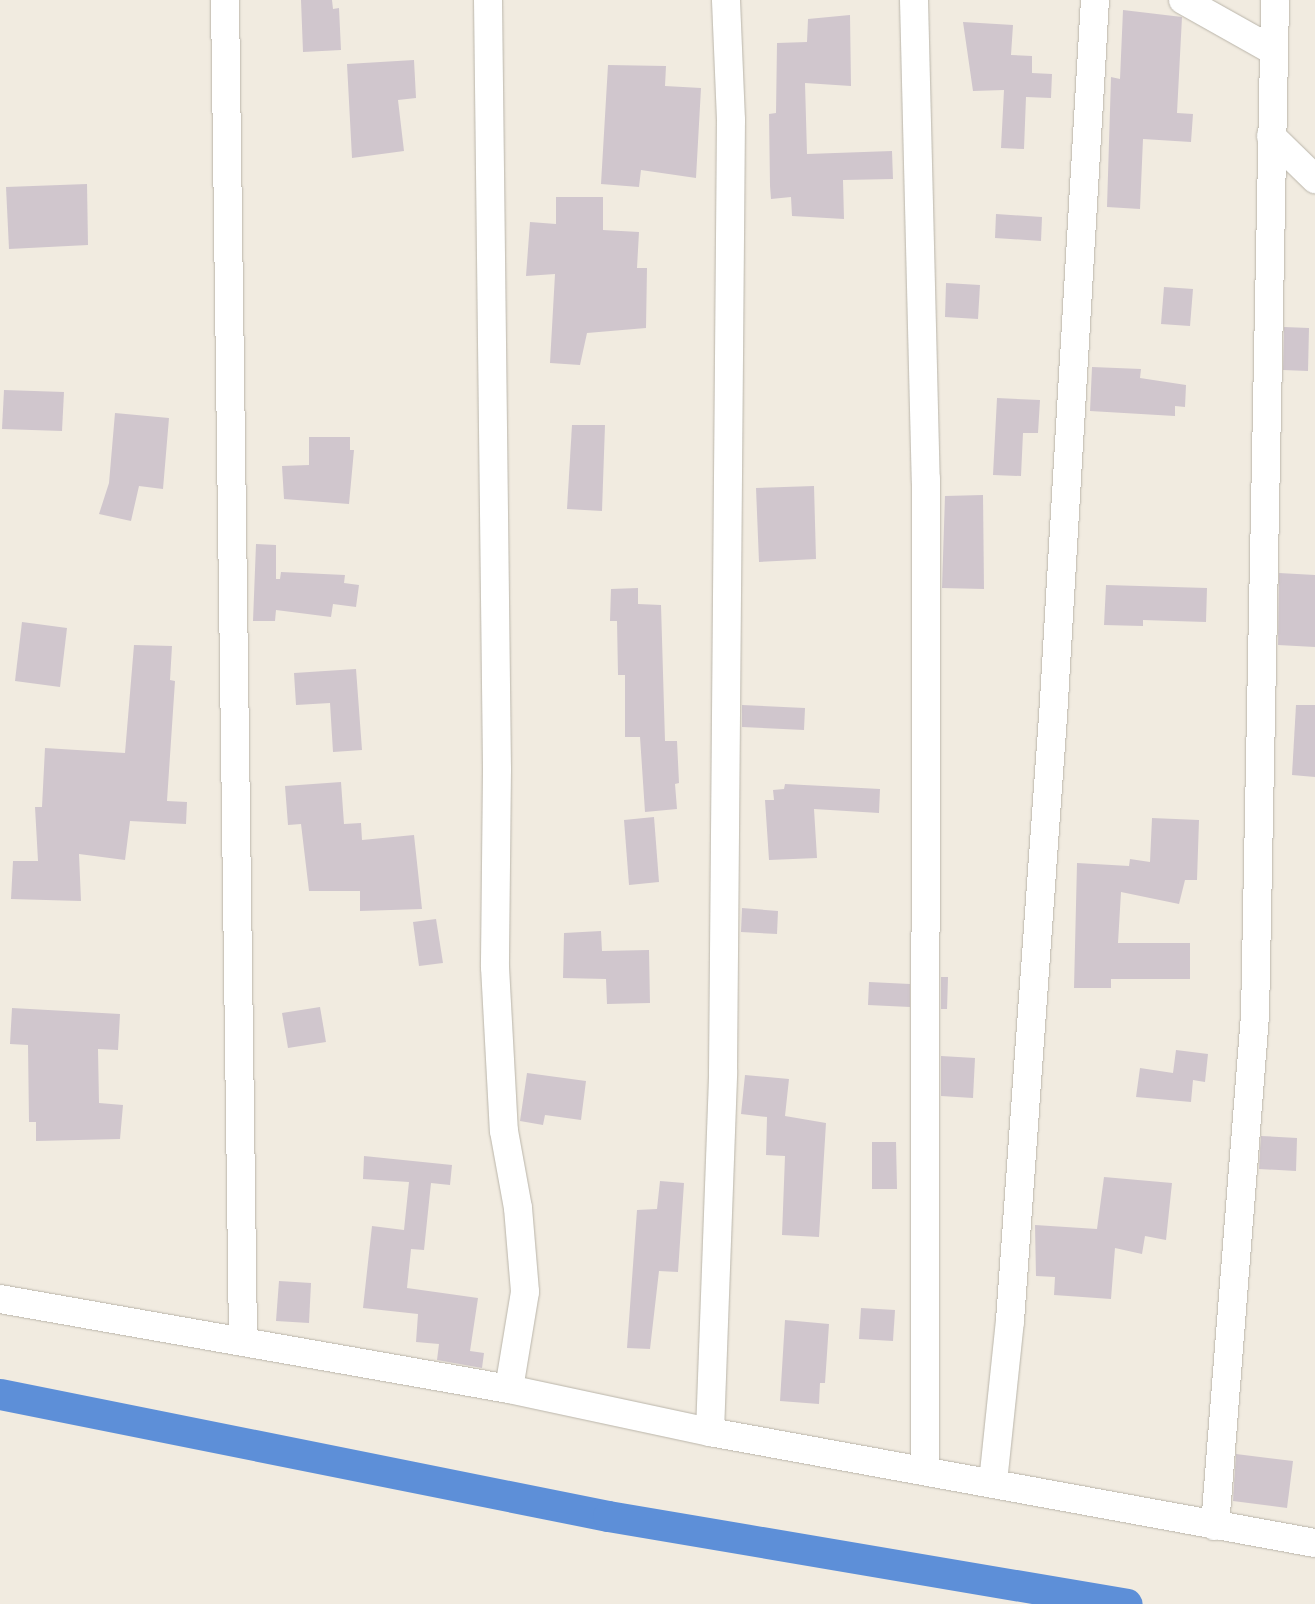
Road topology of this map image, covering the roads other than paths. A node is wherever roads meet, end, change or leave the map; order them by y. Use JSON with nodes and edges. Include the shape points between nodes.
{"nodes":[{"id":1,"x":225,"y":0,"type":"edge"},
{"id":2,"x":488,"y":0,"type":"edge"},
{"id":3,"x":726,"y":0,"type":"edge"},
{"id":4,"x":914,"y":0,"type":"edge"},
{"id":5,"x":1095,"y":0,"type":"edge"},
{"id":6,"x":1183,"y":0,"type":"edge"},
{"id":7,"x":1275,"y":0,"type":"edge"},
{"id":8,"x":1272,"y":50,"type":"junction"},
{"id":9,"x":1271,"y":136,"type":"junction"},
{"id":10,"x":1315,"y":179,"type":"edge"},
{"id":11,"x":0,"y":1299,"type":"edge"},
{"id":12,"x":243,"y":1341,"type":"junction"},
{"id":13,"x":509,"y":1389,"type":"junction"},
{"id":14,"x":710,"y":1432,"type":"junction"},
{"id":15,"x":926,"y":1469,"type":"junction"},
{"id":16,"x":993,"y":1482,"type":"junction"},
{"id":17,"x":1215,"y":1526,"type":"junction"},
{"id":18,"x":1315,"y":1543,"type":"edge"}],
"edges":[{"from":1,"to":12,"type":"street"},
{"from":2,"to":13,"type":"street","via":[[497,750],[495,967],[504,1131],[518,1208],[525,1292]]},
{"from":3,"to":14,"type":"street","via":[[731,120],[723,1073]]},
{"from":4,"to":15,"type":"street","via":[[928,651]]},
{"from":5,"to":16,"type":"street","via":[[1054,717],[1010,1321]]},
{"from":6,"to":8,"type":"street"},
{"from":7,"to":8,"type":"street"},
{"from":8,"to":9,"type":"street"},
{"from":9,"to":10,"type":"street"},
{"from":9,"to":17,"type":"street","via":[[1266,642],[1255,1016]]},
{"from":11,"to":12,"type":"street"},
{"from":12,"to":13,"type":"street"},
{"from":13,"to":14,"type":"street"},
{"from":14,"to":15,"type":"street"},
{"from":15,"to":16,"type":"street"},
{"from":16,"to":17,"type":"street"},
{"from":17,"to":18,"type":"street"}]}
